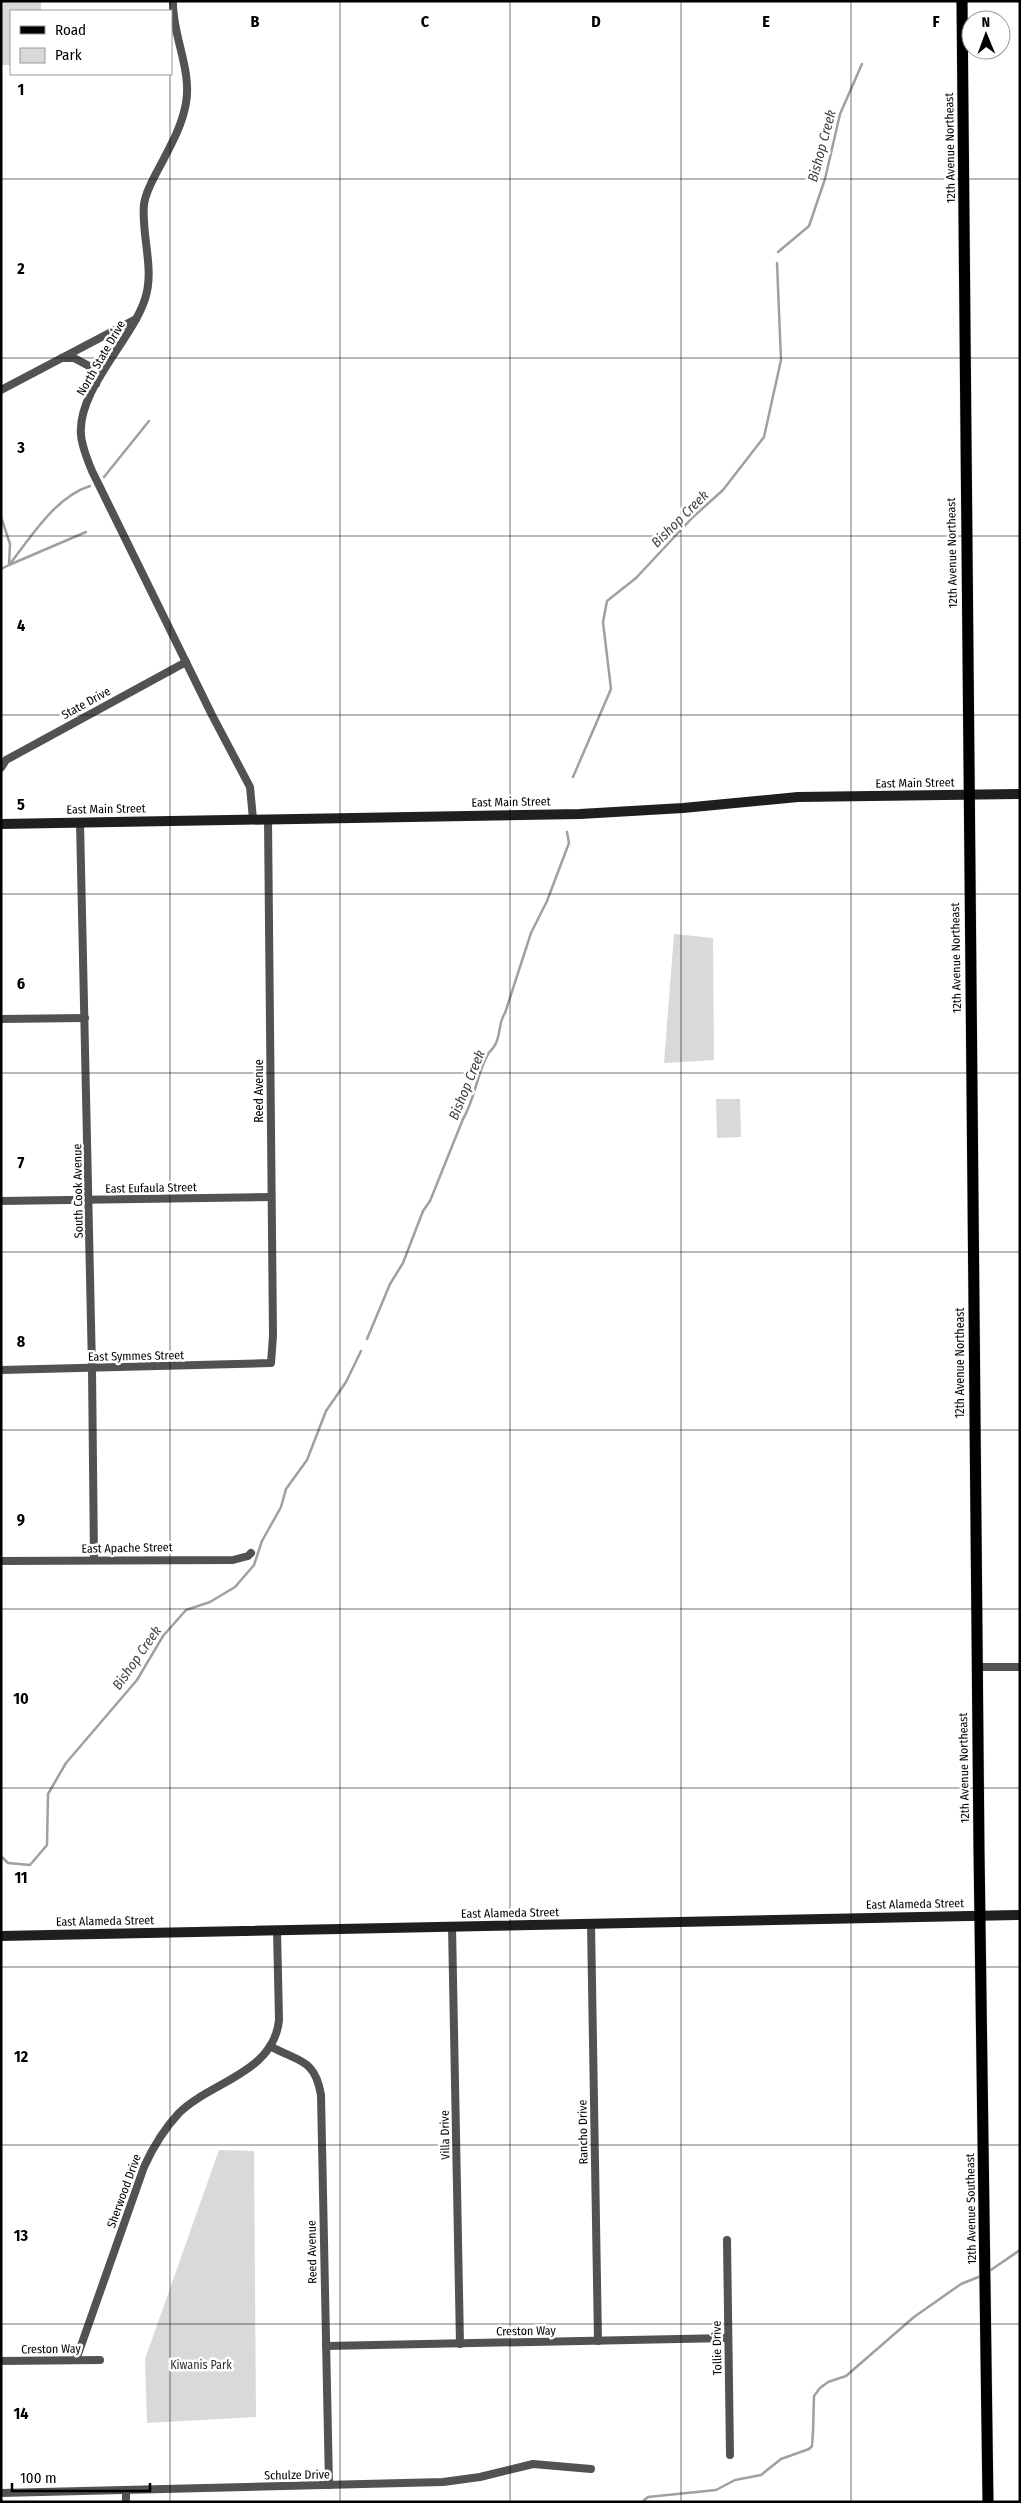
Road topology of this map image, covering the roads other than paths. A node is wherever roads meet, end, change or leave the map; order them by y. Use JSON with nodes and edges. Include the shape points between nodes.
{"nodes":[{"id":1,"x":174,"y":1,"type":"edge"},
{"id":2,"x":962,"y":1,"type":"edge"},
{"id":3,"x":136,"y":319,"type":"junction"},
{"id":4,"x":58,"y":358,"type":"junction"},
{"id":5,"x":96,"y":384,"type":"junction"},
{"id":6,"x":1,"y":390,"type":"edge"},
{"id":7,"x":186,"y":662,"type":"junction"},
{"id":8,"x":1,"y":768,"type":"edge"},
{"id":9,"x":968,"y":794,"type":"junction"},
{"id":10,"x":1020,"y":794,"type":"edge"},
{"id":11,"x":252,"y":819,"type":"junction"},
{"id":12,"x":268,"y":819,"type":"junction"},
{"id":13,"x":1,"y":820,"type":"edge"},
{"id":14,"x":80,"y":822,"type":"junction"},
{"id":15,"x":34,"y":823,"type":"junction"},
{"id":16,"x":1,"y":824,"type":"edge"},
{"id":17,"x":85,"y":1018,"type":"junction"},
{"id":18,"x":1,"y":1019,"type":"edge"},
{"id":19,"x":271,"y":1197,"type":"junction"},
{"id":20,"x":89,"y":1200,"type":"junction"},
{"id":21,"x":1,"y":1201,"type":"edge"},
{"id":22,"x":271,"y":1363,"type":"joint"},
{"id":23,"x":92,"y":1368,"type":"junction"},
{"id":24,"x":1,"y":1370,"type":"edge"},
{"id":25,"x":251,"y":1553,"type":"dead end"},
{"id":26,"x":94,"y":1560,"type":"junction"},
{"id":27,"x":1,"y":1561,"type":"edge"},
{"id":28,"x":977,"y":1667,"type":"junction"},
{"id":29,"x":1020,"y":1667,"type":"edge"},
{"id":30,"x":980,"y":1915,"type":"junction"},
{"id":31,"x":1020,"y":1915,"type":"edge"},
{"id":32,"x":591,"y":1923,"type":"junction"},
{"id":33,"x":452,"y":1926,"type":"junction"},
{"id":34,"x":277,"y":1930,"type":"junction"},
{"id":35,"x":1,"y":1936,"type":"edge"},
{"id":36,"x":270,"y":2046,"type":"junction"},
{"id":37,"x":727,"y":2240,"type":"dead end"},
{"id":38,"x":728,"y":2338,"type":"junction"},
{"id":39,"x":598,"y":2341,"type":"junction"},
{"id":40,"x":460,"y":2344,"type":"junction"},
{"id":41,"x":326,"y":2346,"type":"junction"},
{"id":42,"x":76,"y":2360,"type":"junction"},
{"id":43,"x":100,"y":2360,"type":"dead end"},
{"id":44,"x":1,"y":2361,"type":"edge"},
{"id":45,"x":730,"y":2455,"type":"dead end"},
{"id":46,"x":591,"y":2469,"type":"dead end"},
{"id":47,"x":329,"y":2485,"type":"junction"},
{"id":48,"x":126,"y":2490,"type":"junction"},
{"id":49,"x":1,"y":2493,"type":"edge"},
{"id":50,"x":126,"y":2502,"type":"edge"},
{"id":51,"x":988,"y":2502,"type":"edge"}],
"edges":[{"from":1,"to":3,"type":"street","name":"North State Drive","via":[[186,79],[186,101],[180,127],[144,202],[149,278],[146,297]]},
{"from":2,"to":9,"type":"main road","name":"12th Avenue Northeast"},
{"from":3,"to":4,"type":"street"},
{"from":3,"to":5,"type":"street","name":"North State Drive"},
{"from":4,"to":5,"type":"street","via":[[74,358],[89,366]]},
{"from":4,"to":6,"type":"street"},
{"from":5,"to":7,"type":"street","name":"North State Drive","via":[[80,427],[83,449]]},
{"from":7,"to":8,"type":"street","name":"State Drive","via":[[6,760]]},
{"from":7,"to":11,"type":"street","name":"North State Drive","via":[[250,788]]},
{"from":9,"to":10,"type":"street","name":"East Main Street"},
{"from":9,"to":12,"type":"street","name":"East Main Street","via":[[798,797],[580,814]]},
{"from":9,"to":28,"type":"main road","name":"12th Avenue Northeast"},
{"from":11,"to":12,"type":"street","name":"East Main Street"},
{"from":11,"to":14,"type":"street","name":"East Main Street"},
{"from":12,"to":19,"type":"street","name":"Reed Avenue"},
{"from":13,"to":15,"type":"street"},
{"from":14,"to":15,"type":"street","name":"East Main Street"},
{"from":14,"to":17,"type":"street","name":"South Cook Avenue"},
{"from":15,"to":16,"type":"street","name":"East Main Street"},
{"from":17,"to":18,"type":"street"},
{"from":17,"to":20,"type":"street","name":"South Cook Avenue"},
{"from":19,"to":20,"type":"street","name":"East Eufaula Street"},
{"from":19,"to":22,"type":"street","name":"Reed Avenue"},
{"from":20,"to":21,"type":"street","name":"East Eufaula Street"},
{"from":20,"to":23,"type":"street","name":"South Cook Avenue"},
{"from":22,"to":23,"type":"street","name":"East Symmes Street"},
{"from":23,"to":24,"type":"street","name":"East Symmes Street"},
{"from":23,"to":26,"type":"street","name":"South Cook Avenue"},
{"from":25,"to":26,"type":"street","name":"East Apache Street","via":[[233,1560]]},
{"from":26,"to":27,"type":"street","name":"East Apache Street"},
{"from":28,"to":29,"type":"street"},
{"from":28,"to":30,"type":"main road","name":"12th Avenue Northeast"},
{"from":30,"to":31,"type":"street","name":"East Alameda Street"},
{"from":30,"to":32,"type":"street","name":"East Alameda Street"},
{"from":30,"to":51,"type":"main road","name":"12th Avenue Southeast"},
{"from":32,"to":33,"type":"street","name":"East Alameda Street"},
{"from":32,"to":39,"type":"street","name":"Rancho Drive"},
{"from":33,"to":34,"type":"street","name":"East Alameda Street"},
{"from":33,"to":40,"type":"street","name":"Villa Drive"},
{"from":34,"to":35,"type":"street","name":"East Alameda Street"},
{"from":34,"to":36,"type":"street","name":"Sherwood Drive","via":[[279,2020]]},
{"from":36,"to":41,"type":"street","name":"Reed Avenue","via":[[312,2069],[321,2094]]},
{"from":36,"to":42,"type":"street","name":"Sherwood Drive","via":[[248,2070],[196,2099],[179,2113],[156,2143],[144,2167]]},
{"from":37,"to":38,"type":"street","name":"Tollie Drive"},
{"from":38,"to":39,"type":"street","name":"Creston Way"},
{"from":38,"to":45,"type":"street","name":"Tollie Drive"},
{"from":39,"to":40,"type":"street","name":"Creston Way"},
{"from":40,"to":41,"type":"street","name":"Creston Way"},
{"from":41,"to":47,"type":"street","name":"Reed Avenue"},
{"from":42,"to":43,"type":"street","name":"Creston Way"},
{"from":42,"to":44,"type":"street","name":"Creston Way"},
{"from":46,"to":47,"type":"street","name":"Schulze Drive","via":[[533,2464],[456,2482]]},
{"from":47,"to":48,"type":"street","name":"Schulze Drive"},
{"from":48,"to":49,"type":"street","name":"Schulze Drive"},
{"from":48,"to":50,"type":"street"}]}
